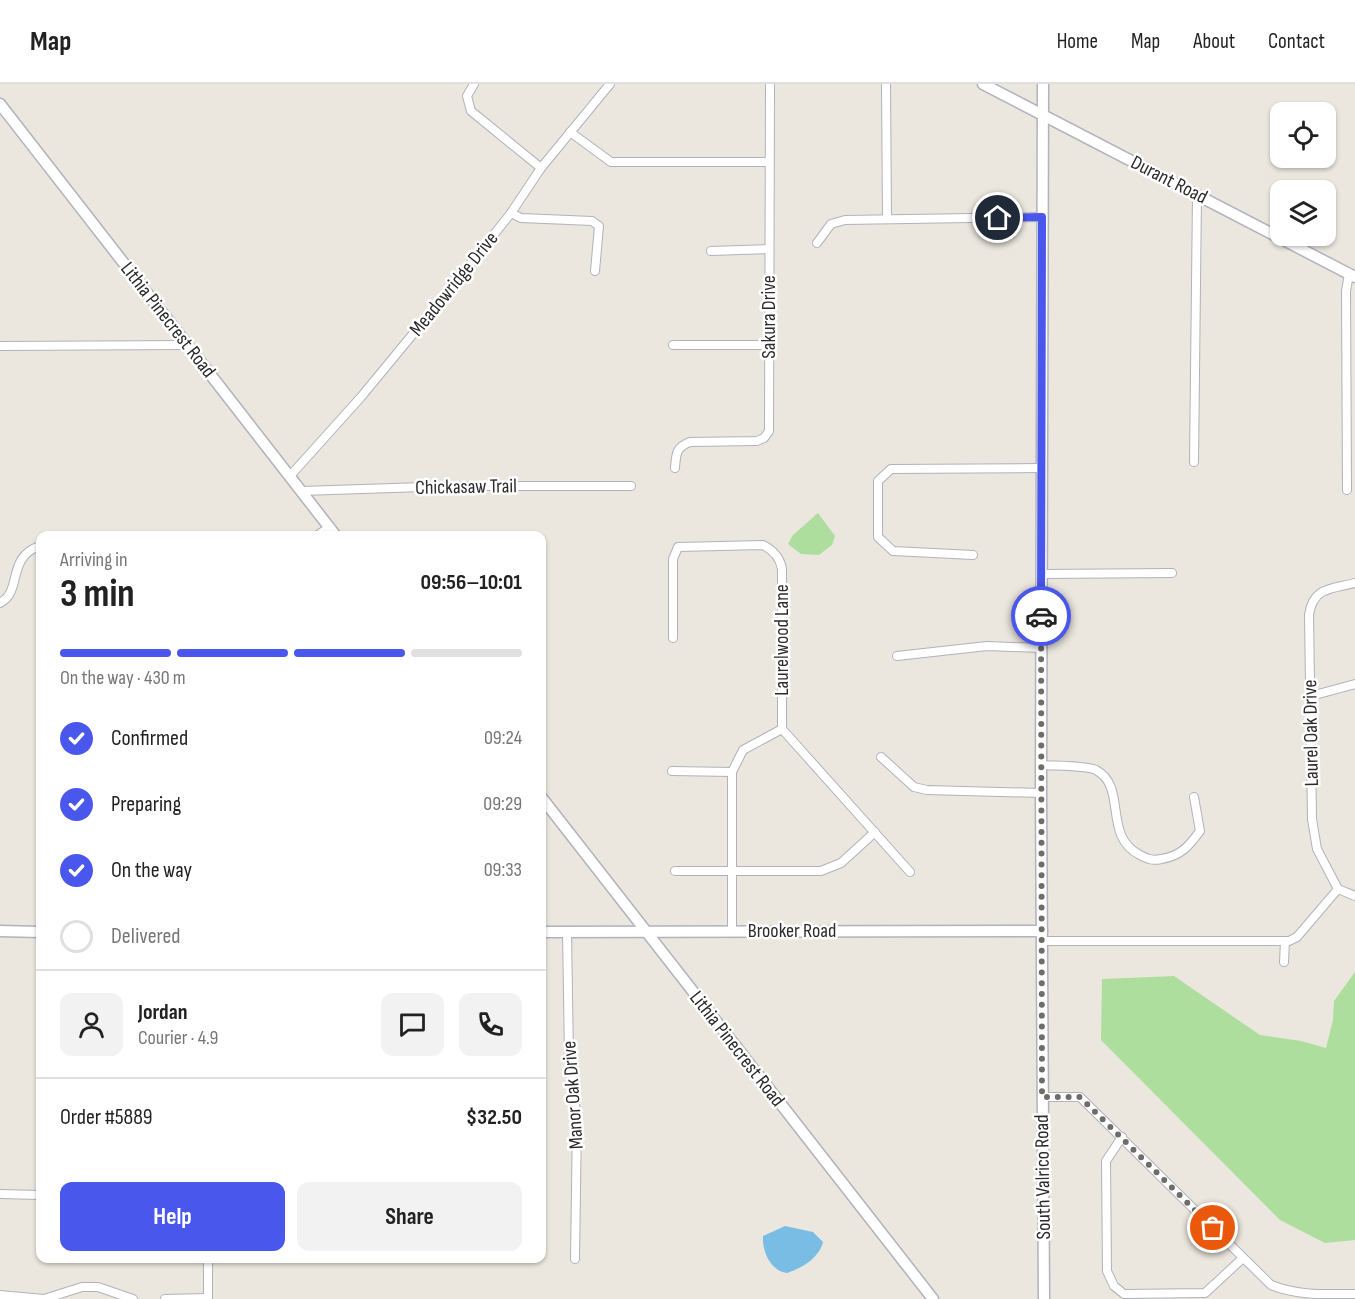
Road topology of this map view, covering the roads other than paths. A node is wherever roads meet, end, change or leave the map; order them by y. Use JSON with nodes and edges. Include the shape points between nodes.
{"nodes":[{"id":1,"x":474,"y":84,"type":"edge"},
{"id":2,"x":610,"y":84,"type":"edge"},
{"id":3,"x":886,"y":84,"type":"edge"},
{"id":4,"x":983,"y":84,"type":"edge"},
{"id":5,"x":1043,"y":84,"type":"edge"},
{"id":6,"x":770,"y":85,"type":"edge"},
{"id":7,"x":0,"y":104,"type":"edge"},
{"id":8,"x":1043,"y":115,"type":"junction"},
{"id":9,"x":570,"y":132,"type":"junction"},
{"id":10,"x":768,"y":162,"type":"junction"},
{"id":11,"x":541,"y":168,"type":"junction"},
{"id":12,"x":1197,"y":195,"type":"junction"},
{"id":13,"x":511,"y":213,"type":"junction"},
{"id":14,"x":1042,"y":217,"type":"junction"},
{"id":15,"x":887,"y":218,"type":"junction"},
{"id":16,"x":817,"y":243,"type":"dead end"},
{"id":17,"x":769,"y":249,"type":"junction"},
{"id":18,"x":711,"y":251,"type":"dead end"},
{"id":19,"x":595,"y":271,"type":"dead end"},
{"id":20,"x":1352,"y":275,"type":"edge"},
{"id":21,"x":187,"y":345,"type":"junction"},
{"id":22,"x":673,"y":345,"type":"dead end"},
{"id":23,"x":769,"y":345,"type":"junction"},
{"id":24,"x":0,"y":346,"type":"edge"},
{"id":25,"x":1194,"y":462,"type":"dead end"},
{"id":26,"x":675,"y":468,"type":"dead end"},
{"id":27,"x":1041,"y":468,"type":"junction"},
{"id":28,"x":290,"y":476,"type":"junction"},
{"id":29,"x":631,"y":486,"type":"dead end"},
{"id":30,"x":1347,"y":490,"type":"dead end"},
{"id":31,"x":302,"y":491,"type":"junction"},
{"id":32,"x":333,"y":531,"type":"edge"},
{"id":33,"x":36,"y":548,"type":"edge"},
{"id":34,"x":973,"y":555,"type":"dead end"},
{"id":35,"x":1172,"y":573,"type":"dead end"},
{"id":36,"x":1042,"y":574,"type":"junction"},
{"id":37,"x":1355,"y":583,"type":"edge"},
{"id":38,"x":0,"y":603,"type":"edge"},
{"id":39,"x":673,"y":638,"type":"dead end"},
{"id":40,"x":1041,"y":648,"type":"junction"},
{"id":41,"x":897,"y":656,"type":"dead end"},
{"id":42,"x":1355,"y":684,"type":"edge"},
{"id":43,"x":1311,"y":696,"type":"junction"},
{"id":44,"x":782,"y":729,"type":"junction"},
{"id":45,"x":881,"y":757,"type":"dead end"},
{"id":46,"x":1041,"y":765,"type":"junction"},
{"id":47,"x":672,"y":771,"type":"dead end"},
{"id":48,"x":732,"y":771,"type":"junction"},
{"id":49,"x":1041,"y":793,"type":"junction"},
{"id":50,"x":1194,"y":797,"type":"dead end"},
{"id":51,"x":546,"y":803,"type":"edge"},
{"id":52,"x":875,"y":832,"type":"junction"},
{"id":53,"x":675,"y":871,"type":"dead end"},
{"id":54,"x":732,"y":872,"type":"junction"},
{"id":55,"x":910,"y":872,"type":"dead end"},
{"id":56,"x":1338,"y":889,"type":"junction"},
{"id":57,"x":1355,"y":896,"type":"edge"},
{"id":58,"x":567,"y":931,"type":"junction"},
{"id":59,"x":0,"y":932,"type":"edge"},
{"id":60,"x":36,"y":932,"type":"edge"},
{"id":61,"x":546,"y":932,"type":"edge"},
{"id":62,"x":645,"y":932,"type":"junction"},
{"id":63,"x":732,"y":932,"type":"junction"},
{"id":64,"x":1042,"y":936,"type":"junction"},
{"id":65,"x":1284,"y":941,"type":"junction"},
{"id":66,"x":1284,"y":962,"type":"dead end"},
{"id":67,"x":1042,"y":1097,"type":"junction"},
{"id":68,"x":1122,"y":1137,"type":"junction"},
{"id":69,"x":0,"y":1194,"type":"edge"},
{"id":70,"x":36,"y":1195,"type":"edge"},
{"id":71,"x":1243,"y":1258,"type":"junction"},
{"id":72,"x":575,"y":1259,"type":"dead end"},
{"id":73,"x":208,"y":1263,"type":"edge"},
{"id":74,"x":1355,"y":1294,"type":"edge"},
{"id":75,"x":0,"y":1296,"type":"edge"},
{"id":76,"x":133,"y":1299,"type":"edge"},
{"id":77,"x":165,"y":1299,"type":"edge"},
{"id":78,"x":208,"y":1299,"type":"edge"},
{"id":79,"x":933,"y":1299,"type":"edge"},
{"id":80,"x":1044,"y":1299,"type":"edge"}],
"edges":[{"from":1,"to":11,"type":"street","via":[[467,96],[471,111]]},
{"from":2,"to":9,"type":"street","name":"Meadowridge Drive"},
{"from":3,"to":15,"type":"street"},
{"from":4,"to":8,"type":"street","name":"Durant Road"},
{"from":5,"to":8,"type":"street","name":"South Valrico Road"},
{"from":6,"to":10,"type":"street","name":"Sakura Drive"},
{"from":7,"to":21,"type":"street","name":"Lithia Pinecrest Road"},
{"from":8,"to":12,"type":"street","name":"Durant Road"},
{"from":8,"to":14,"type":"street","name":"South Valrico Road"},
{"from":9,"to":10,"type":"street","via":[[611,162]]},
{"from":9,"to":11,"type":"street","name":"Meadowridge Drive"},
{"from":10,"to":17,"type":"street","name":"Sakura Drive"},
{"from":11,"to":13,"type":"street","name":"Meadowridge Drive"},
{"from":12,"to":20,"type":"street","name":"Durant Road"},
{"from":12,"to":25,"type":"street"},
{"from":13,"to":19,"type":"street","via":[[521,218],[592,221],[599,226],[600,234]]},
{"from":13,"to":28,"type":"street","name":"Meadowridge Drive","via":[[361,397]]},
{"from":14,"to":15,"type":"street"},
{"from":14,"to":27,"type":"street","name":"South Valrico Road"},
{"from":15,"to":16,"type":"street","via":[[845,220],[831,225]]},
{"from":17,"to":18,"type":"street"},
{"from":17,"to":23,"type":"street","name":"Sakura Drive"},
{"from":20,"to":30,"type":"street","via":[[1346,291]]},
{"from":21,"to":24,"type":"street"},
{"from":21,"to":28,"type":"street","name":"Lithia Pinecrest Road"},
{"from":22,"to":23,"type":"street"},
{"from":23,"to":26,"type":"street","name":"Sakura Drive","via":[[769,430],[764,438],[681,445]]},
{"from":27,"to":34,"type":"street","via":[[891,469],[878,481],[879,537],[893,551]]},
{"from":27,"to":36,"type":"street","name":"South Valrico Road"},
{"from":28,"to":31,"type":"street","name":"Lithia Pinecrest Road"},
{"from":29,"to":31,"type":"street","name":"Chickasaw Trail"},
{"from":31,"to":32,"type":"street","name":"Lithia Pinecrest Road"},
{"from":33,"to":38,"type":"street","via":[[23,557],[8,598]]},
{"from":35,"to":36,"type":"street"},
{"from":36,"to":40,"type":"street","name":"South Valrico Road"},
{"from":37,"to":43,"type":"street","name":"Laurel Oak Drive","via":[[1318,594],[1312,600]]},
{"from":39,"to":44,"type":"street","name":"Laurelwood Lane","via":[[673,559],[678,547],[763,545],[771,549],[780,559],[782,569]]},
{"from":40,"to":41,"type":"street","via":[[987,646]]},
{"from":40,"to":46,"type":"street","name":"South Valrico Road"},
{"from":42,"to":43,"type":"street"},
{"from":43,"to":56,"type":"street","name":"Laurel Oak Drive","via":[[1312,819],[1317,849]]},
{"from":44,"to":48,"type":"street","via":[[743,750]]},
{"from":44,"to":52,"type":"street"},
{"from":45,"to":49,"type":"street","via":[[914,787],[927,790]]},
{"from":46,"to":49,"type":"street","name":"South Valrico Road"},
{"from":46,"to":50,"type":"street","via":[[1095,770],[1106,780],[1114,797],[1117,831],[1130,850],[1152,861],[1173,857],[1189,847],[1200,831]]},
{"from":47,"to":48,"type":"street"},
{"from":48,"to":54,"type":"street"},
{"from":49,"to":64,"type":"street","name":"South Valrico Road"},
{"from":51,"to":62,"type":"street","name":"Lithia Pinecrest Road"},
{"from":52,"to":54,"type":"street","via":[[841,863],[821,872]]},
{"from":52,"to":55,"type":"street"},
{"from":53,"to":54,"type":"street"},
{"from":54,"to":63,"type":"street"},
{"from":56,"to":57,"type":"street"},
{"from":56,"to":65,"type":"street","via":[[1297,937]]},
{"from":58,"to":61,"type":"street","name":"Brooker Road"},
{"from":58,"to":62,"type":"street","name":"Brooker Road"},
{"from":58,"to":72,"type":"street","name":"Manor Oak Drive","via":[[569,1058],[577,1119]]},
{"from":59,"to":60,"type":"street"},
{"from":62,"to":63,"type":"street","name":"Brooker Road"},
{"from":62,"to":79,"type":"street","name":"Lithia Pinecrest Road"},
{"from":63,"to":64,"type":"street","name":"Brooker Road"},
{"from":64,"to":65,"type":"street"},
{"from":64,"to":67,"type":"street","name":"South Valrico Road"},
{"from":65,"to":66,"type":"street"},
{"from":67,"to":68,"type":"street","via":[[1080,1097]]},
{"from":67,"to":80,"type":"street","name":"South Valrico Road"},
{"from":68,"to":71,"type":"street"},
{"from":68,"to":71,"type":"street","via":[[1106,1161],[1107,1271],[1114,1286],[1124,1294],[1205,1293]]},
{"from":69,"to":70,"type":"street"},
{"from":71,"to":74,"type":"street","via":[[1271,1285],[1286,1292]]},
{"from":73,"to":78,"type":"street"},
{"from":75,"to":76,"type":"street","via":[[44,1299],[82,1287],[99,1287]]},
{"from":77,"to":78,"type":"street"}]}
